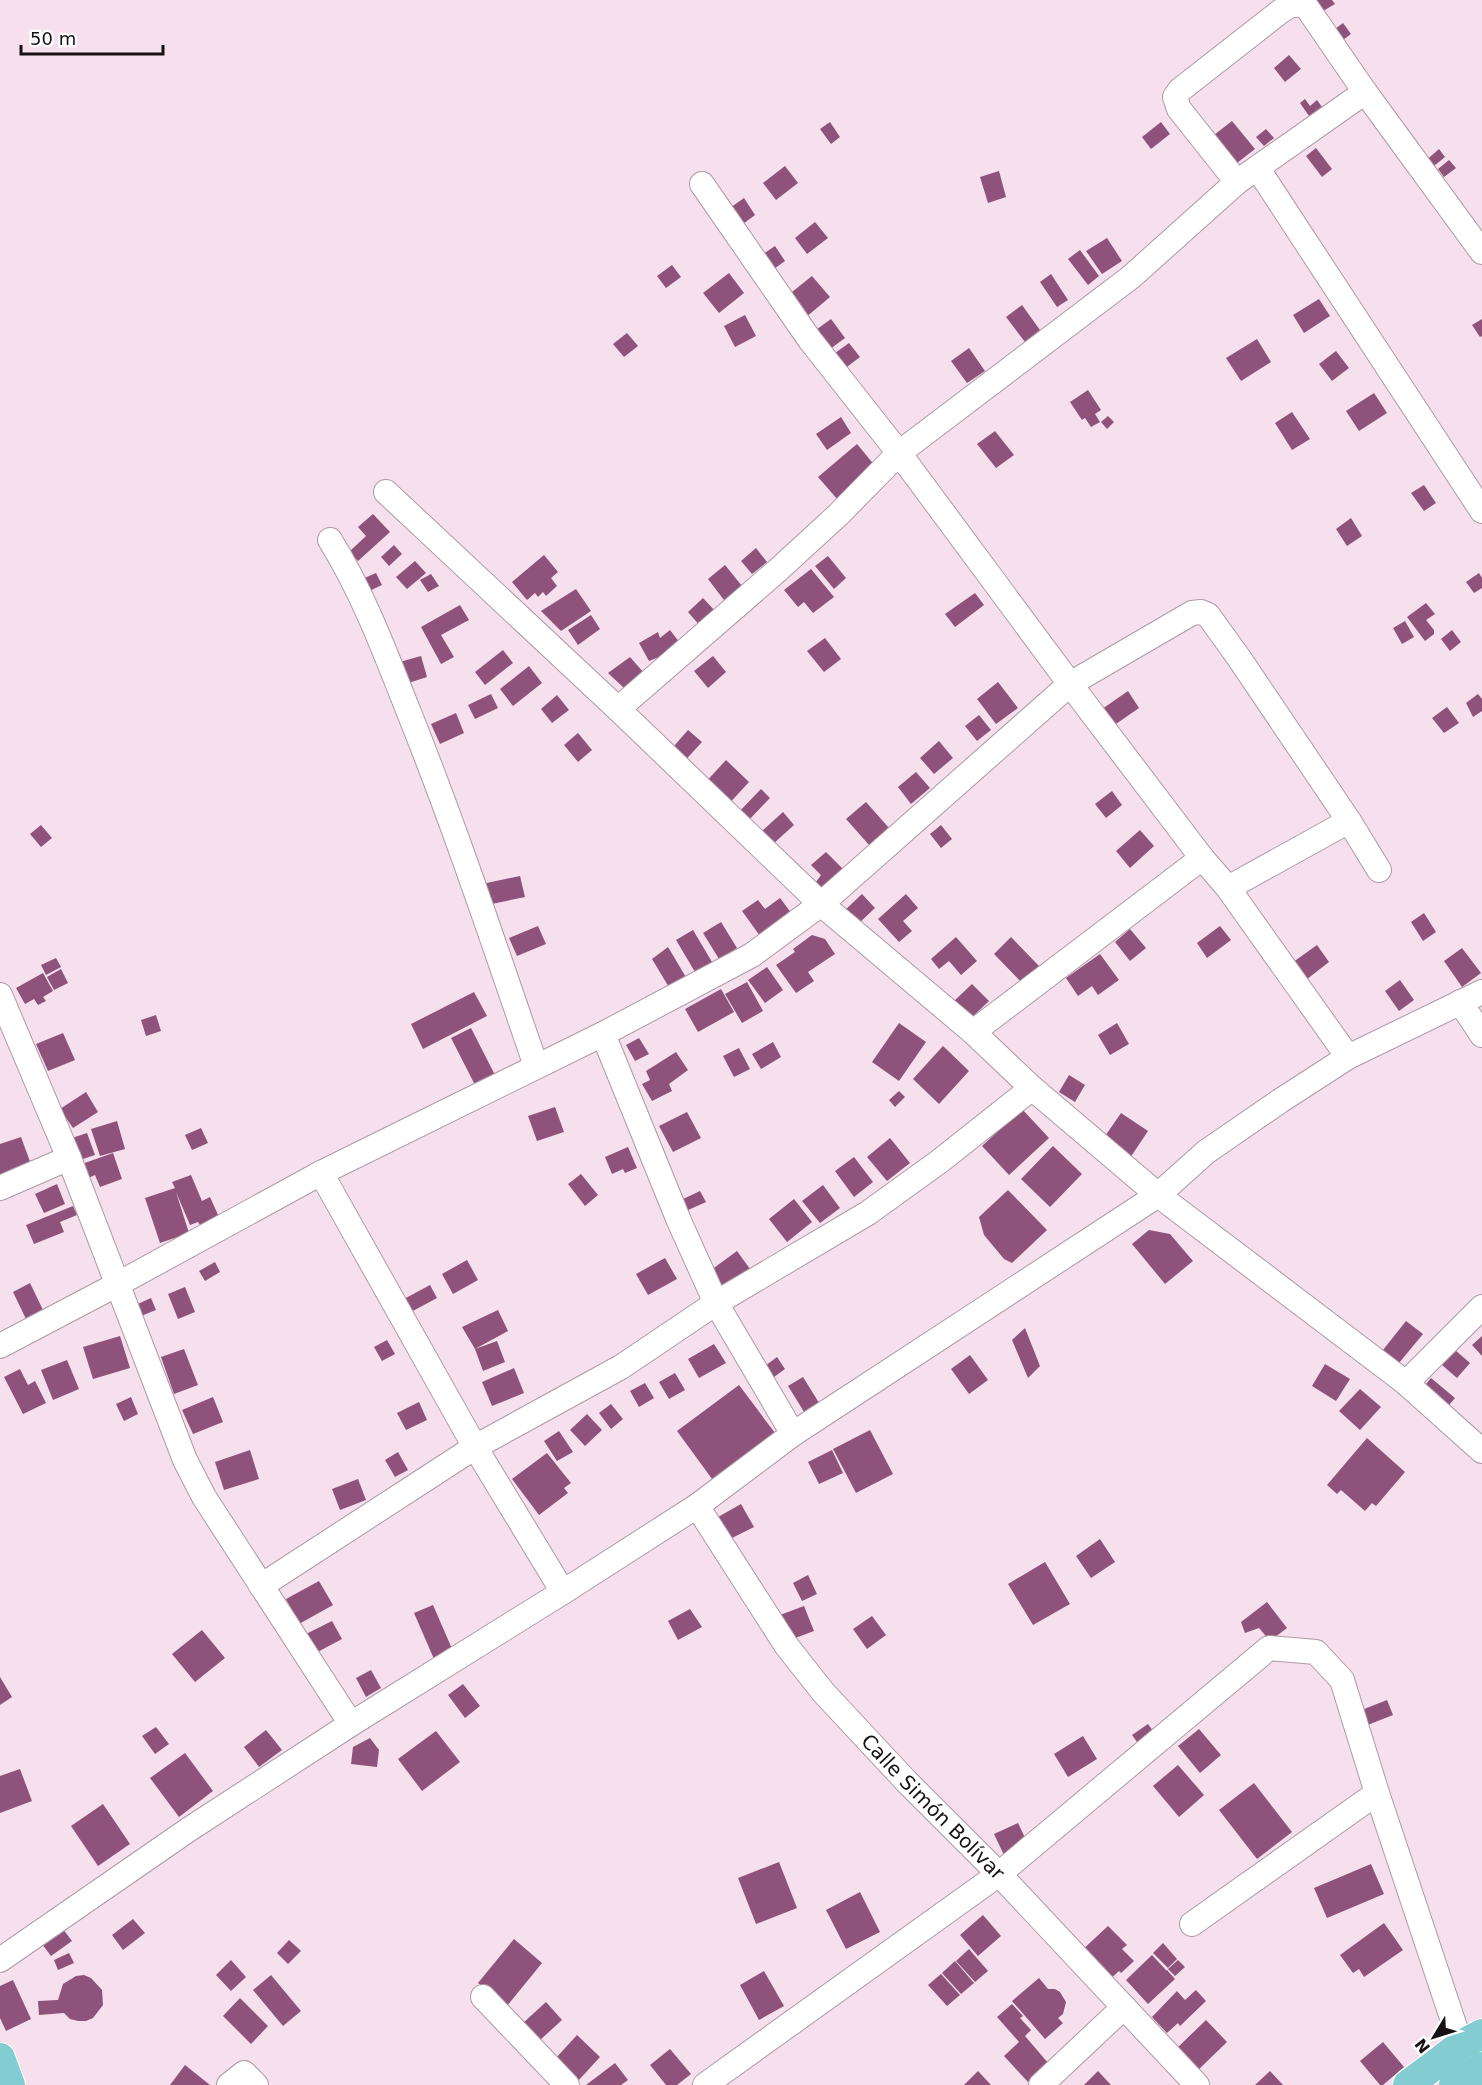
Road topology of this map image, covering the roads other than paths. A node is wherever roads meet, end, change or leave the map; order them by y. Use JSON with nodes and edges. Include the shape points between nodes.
{"nodes":[{"id":1,"x":1365,"y":92,"type":"junction"},
{"id":2,"x":1258,"y":169,"type":"junction"},
{"id":3,"x":1237,"y":182,"type":"junction"},
{"id":4,"x":702,"y":184,"type":"dead end"},
{"id":5,"x":1482,"y":252,"type":"edge"},
{"id":6,"x":899,"y":453,"type":"junction"},
{"id":7,"x":386,"y":492,"type":"dead end"},
{"id":8,"x":1482,"y":511,"type":"edge"},
{"id":9,"x":330,"y":540,"type":"dead end"},
{"id":10,"x":1070,"y":684,"type":"junction"},
{"id":11,"x":618,"y":709,"type":"junction"},
{"id":12,"x":1349,"y":822,"type":"junction"},
{"id":13,"x":1202,"y":858,"type":"junction"},
{"id":14,"x":1379,"y":870,"type":"dead end"},
{"id":15,"x":1228,"y":888,"type":"junction"},
{"id":16,"x":821,"y":904,"type":"junction"},
{"id":17,"x":1482,"y":992,"type":"edge"},
{"id":18,"x":0,"y":995,"type":"edge"},
{"id":19,"x":1460,"y":1002,"type":"junction"},
{"id":20,"x":973,"y":1032,"type":"junction"},
{"id":21,"x":603,"y":1034,"type":"junction"},
{"id":22,"x":1482,"y":1035,"type":"edge"},
{"id":23,"x":1348,"y":1057,"type":"junction"},
{"id":24,"x":536,"y":1066,"type":"junction"},
{"id":25,"x":1032,"y":1088,"type":"junction"},
{"id":26,"x":69,"y":1158,"type":"junction"},
{"id":27,"x":321,"y":1173,"type":"junction"},
{"id":28,"x":0,"y":1188,"type":"edge"},
{"id":29,"x":1158,"y":1195,"type":"junction"},
{"id":30,"x":118,"y":1284,"type":"junction"},
{"id":31,"x":716,"y":1303,"type":"junction"},
{"id":32,"x":1482,"y":1307,"type":"edge"},
{"id":33,"x":0,"y":1346,"type":"edge"},
{"id":34,"x":1406,"y":1383,"type":"junction"},
{"id":35,"x":793,"y":1434,"type":"junction"},
{"id":36,"x":475,"y":1447,"type":"junction"},
{"id":37,"x":1482,"y":1451,"type":"edge"},
{"id":38,"x":697,"y":1506,"type":"junction"},
{"id":39,"x":261,"y":1586,"type":"junction"},
{"id":40,"x":563,"y":1592,"type":"junction"},
{"id":41,"x":351,"y":1724,"type":"junction"},
{"id":42,"x":1377,"y":1793,"type":"junction"},
{"id":43,"x":999,"y":1874,"type":"junction"},
{"id":44,"x":1192,"y":1924,"type":"dead end"},
{"id":45,"x":0,"y":1960,"type":"edge"},
{"id":46,"x":483,"y":1997,"type":"dead end"},
{"id":47,"x":1124,"y":2007,"type":"junction"},
{"id":48,"x":1472,"y":2039,"type":"edge"},
{"id":49,"x":0,"y":2058,"type":"edge"},
{"id":50,"x":1482,"y":2067,"type":"edge"},
{"id":51,"x":10,"y":2085,"type":"edge"},
{"id":52,"x":229,"y":2085,"type":"edge"},
{"id":53,"x":256,"y":2085,"type":"edge"},
{"id":54,"x":567,"y":2085,"type":"edge"},
{"id":55,"x":705,"y":2085,"type":"edge"},
{"id":56,"x":1041,"y":2085,"type":"edge"},
{"id":57,"x":1197,"y":2085,"type":"edge"},
{"id":58,"x":1408,"y":2085,"type":"edge"},
{"id":59,"x":1454,"y":2085,"type":"edge"}],
"edges":[{"from":1,"to":2,"type":"street"},
{"from":1,"to":3,"type":"street","via":[[1308,9],[1296,4],[1281,11],[1175,97],[1179,109]]},
{"from":1,"to":5,"type":"street"},
{"from":2,"to":3,"type":"street"},
{"from":2,"to":8,"type":"street"},
{"from":3,"to":6,"type":"street","via":[[1131,277]]},
{"from":4,"to":6,"type":"street","via":[[810,340]]},
{"from":6,"to":10,"type":"street"},
{"from":6,"to":11,"type":"street","via":[[796,554]]},
{"from":7,"to":11,"type":"street"},
{"from":9,"to":24,"type":"street","via":[[378,633],[442,795]]},
{"from":10,"to":12,"type":"street","via":[[1192,613],[1208,615]]},
{"from":10,"to":13,"type":"street"},
{"from":10,"to":16,"type":"street"},
{"from":11,"to":16,"type":"street"},
{"from":12,"to":14,"type":"street"},
{"from":12,"to":15,"type":"street"},
{"from":13,"to":15,"type":"street"},
{"from":13,"to":20,"type":"street"},
{"from":15,"to":23,"type":"street"},
{"from":16,"to":20,"type":"street"},
{"from":16,"to":21,"type":"street","via":[[752,955]]},
{"from":17,"to":19,"type":"street"},
{"from":18,"to":26,"type":"street"},
{"from":19,"to":22,"type":"street"},
{"from":19,"to":23,"type":"street"},
{"from":20,"to":25,"type":"street"},
{"from":21,"to":24,"type":"street"},
{"from":21,"to":31,"type":"street"},
{"from":23,"to":29,"type":"street","via":[[1206,1152]]},
{"from":24,"to":27,"type":"street"},
{"from":25,"to":29,"type":"street"},
{"from":25,"to":31,"type":"street","via":[[868,1213]]},
{"from":26,"to":28,"type":"street"},
{"from":26,"to":30,"type":"street"},
{"from":27,"to":30,"type":"street"},
{"from":27,"to":36,"type":"street"},
{"from":29,"to":34,"type":"street"},
{"from":29,"to":35,"type":"street"},
{"from":30,"to":33,"type":"street"},
{"from":30,"to":39,"type":"street","via":[[185,1460]]},
{"from":31,"to":35,"type":"street"},
{"from":31,"to":36,"type":"street","via":[[621,1367]]},
{"from":32,"to":34,"type":"street"},
{"from":34,"to":37,"type":"street"},
{"from":35,"to":38,"type":"street"},
{"from":36,"to":39,"type":"street"},
{"from":36,"to":40,"type":"street"},
{"from":38,"to":40,"type":"street"},
{"from":38,"to":43,"type":"street","name":"Calle Simón Bolívar","via":[[786,1645],[823,1692]]},
{"from":39,"to":41,"type":"street"},
{"from":40,"to":41,"type":"street"},
{"from":41,"to":45,"type":"street"},
{"from":42,"to":43,"type":"street","via":[[1342,1680],[1316,1652],[1269,1648]]},
{"from":42,"to":44,"type":"street"},
{"from":42,"to":48,"type":"street"},
{"from":43,"to":47,"type":"street","name":"Calle Simón Bolívar"},
{"from":43,"to":55,"type":"street"},
{"from":46,"to":54,"type":"street"},
{"from":47,"to":56,"type":"street"},
{"from":47,"to":57,"type":"street","name":"Calle Simón Bolívar"},
{"from":48,"to":58,"type":"main road"},
{"from":49,"to":51,"type":"main road"},
{"from":50,"to":59,"type":"main road"},
{"from":52,"to":53,"type":"street","via":[[244,2073]]}]}
